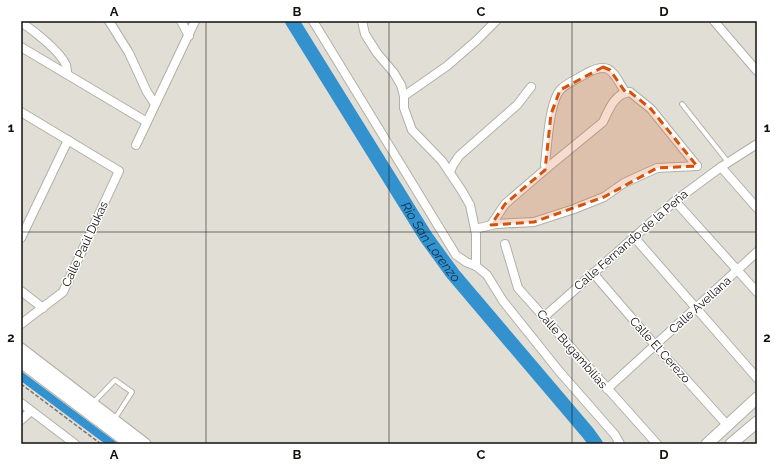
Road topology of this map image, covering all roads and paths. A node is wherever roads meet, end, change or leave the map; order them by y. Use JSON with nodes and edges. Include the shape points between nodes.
{"nodes":[{"id":1,"x":108,"y":21,"type":"edge"},
{"id":2,"x":181,"y":21,"type":"edge"},
{"id":3,"x":195,"y":21,"type":"edge"},
{"id":4,"x":313,"y":21,"type":"edge"},
{"id":5,"x":362,"y":21,"type":"edge"},
{"id":6,"x":714,"y":21,"type":"edge"},
{"id":7,"x":21,"y":22,"type":"edge"},
{"id":8,"x":493,"y":22,"type":"edge"},
{"id":9,"x":189,"y":36,"type":"junction"},
{"id":10,"x":21,"y":47,"type":"edge"},
{"id":11,"x":757,"y":71,"type":"edge"},
{"id":12,"x":67,"y":74,"type":"junction"},
{"id":13,"x":531,"y":87,"type":"dead end"},
{"id":14,"x":626,"y":93,"type":"junction"},
{"id":15,"x":404,"y":96,"type":"junction"},
{"id":16,"x":155,"y":104,"type":"junction"},
{"id":17,"x":682,"y":104,"type":"dead end"},
{"id":18,"x":21,"y":112,"type":"edge"},
{"id":19,"x":147,"y":122,"type":"junction"},
{"id":20,"x":68,"y":140,"type":"junction"},
{"id":21,"x":757,"y":144,"type":"edge"},
{"id":22,"x":136,"y":145,"type":"dead end"},
{"id":23,"x":724,"y":164,"type":"junction"},
{"id":24,"x":547,"y":168,"type":"junction"},
{"id":25,"x":450,"y":172,"type":"junction"},
{"id":26,"x":675,"y":201,"type":"junction"},
{"id":27,"x":757,"y":208,"type":"edge"},
{"id":28,"x":491,"y":225,"type":"junction"},
{"id":29,"x":475,"y":229,"type":"junction"},
{"id":30,"x":21,"y":238,"type":"edge"},
{"id":31,"x":634,"y":238,"type":"junction"},
{"id":32,"x":505,"y":244,"type":"dead end"},
{"id":33,"x":757,"y":252,"type":"edge"},
{"id":34,"x":476,"y":266,"type":"junction"},
{"id":35,"x":738,"y":271,"type":"junction"},
{"id":36,"x":592,"y":273,"type":"junction"},
{"id":37,"x":21,"y":291,"type":"edge"},
{"id":38,"x":757,"y":292,"type":"edge"},
{"id":39,"x":697,"y":307,"type":"junction"},
{"id":40,"x":42,"y":308,"type":"junction"},
{"id":41,"x":544,"y":317,"type":"junction"},
{"id":42,"x":21,"y":324,"type":"edge"},
{"id":43,"x":655,"y":345,"type":"junction"},
{"id":44,"x":21,"y":350,"type":"edge"},
{"id":45,"x":21,"y":362,"type":"edge"},
{"id":46,"x":757,"y":378,"type":"edge"},
{"id":47,"x":21,"y":384,"type":"edge"},
{"id":48,"x":607,"y":388,"type":"junction"},
{"id":49,"x":757,"y":398,"type":"edge"},
{"id":50,"x":21,"y":403,"type":"edge"},
{"id":51,"x":92,"y":404,"type":"junction"},
{"id":52,"x":31,"y":411,"type":"junction"},
{"id":53,"x":21,"y":420,"type":"edge"},
{"id":54,"x":113,"y":420,"type":"junction"},
{"id":55,"x":757,"y":422,"type":"edge"},
{"id":56,"x":728,"y":426,"type":"junction"},
{"id":57,"x":737,"y":442,"type":"edge"},
{"id":58,"x":72,"y":443,"type":"edge"},
{"id":59,"x":100,"y":444,"type":"edge"},
{"id":60,"x":130,"y":444,"type":"edge"},
{"id":61,"x":145,"y":444,"type":"edge"},
{"id":62,"x":620,"y":444,"type":"edge"},
{"id":63,"x":657,"y":444,"type":"edge"},
{"id":64,"x":707,"y":444,"type":"edge"}],
"edges":[{"from":1,"to":16,"type":"street","via":[[129,53]]},
{"from":2,"to":9,"type":"street"},
{"from":3,"to":9,"type":"street"},
{"from":4,"to":34,"type":"street","via":[[456,255]]},
{"from":5,"to":15,"type":"street","via":[[365,34],[377,54],[394,73]]},
{"from":6,"to":11,"type":"street"},
{"from":7,"to":12,"type":"street","via":[[36,32],[60,56],[67,66]]},
{"from":8,"to":15,"type":"street","via":[[447,66]]},
{"from":9,"to":16,"type":"street"},
{"from":10,"to":12,"type":"street"},
{"from":12,"to":19,"type":"street"},
{"from":13,"to":25,"type":"street","via":[[517,105],[459,156]]},
{"from":14,"to":24,"type":"street","via":[[617,97],[604,122]]},
{"from":14,"to":24,"type":"street","via":[[610,70],[603,67],[590,71],[560,90],[551,114],[545,165]]},
{"from":14,"to":28,"type":"street","via":[[630,92],[651,109],[697,166],[657,168],[624,183],[604,197],[574,209],[534,222]]},
{"from":15,"to":25,"type":"street","via":[[404,108],[412,130]]},
{"from":16,"to":19,"type":"street"},
{"from":17,"to":23,"type":"lane"},
{"from":18,"to":20,"type":"street"},
{"from":19,"to":22,"type":"street"},
{"from":20,"to":30,"type":"street"},
{"from":20,"to":40,"type":"street","name":"Calle Paúl Dukas","via":[[119,171],[63,292]]},
{"from":21,"to":23,"type":"street","name":"Calle Fernando de la Peña"},
{"from":23,"to":26,"type":"street","name":"Calle Fernando de la Peña"},
{"from":23,"to":27,"type":"street"},
{"from":24,"to":28,"type":"street","via":[[505,204]]},
{"from":25,"to":29,"type":"street","via":[[470,205]]},
{"from":26,"to":31,"type":"street","name":"Calle Fernando de la Peña"},
{"from":26,"to":35,"type":"street"},
{"from":28,"to":29,"type":"street"},
{"from":29,"to":34,"type":"street"},
{"from":31,"to":36,"type":"street","name":"Calle Fernando de la Peña"},
{"from":31,"to":39,"type":"street"},
{"from":32,"to":41,"type":"street","name":"Calle Bugambilias","via":[[518,288]]},
{"from":33,"to":35,"type":"street","name":"Calle Avellana"},
{"from":34,"to":62,"type":"street","via":[[487,275],[503,301]]},
{"from":35,"to":38,"type":"street"},
{"from":35,"to":39,"type":"street","name":"Calle Avellana"},
{"from":36,"to":41,"type":"street","name":"Calle Fernando de la Peña"},
{"from":36,"to":43,"type":"street","name":"Calle El Cerezo"},
{"from":37,"to":40,"type":"street"},
{"from":39,"to":43,"type":"street","name":"Calle Avellana"},
{"from":39,"to":46,"type":"street"},
{"from":40,"to":42,"type":"street","name":"Calle Paúl Dukas"},
{"from":41,"to":48,"type":"street","name":"Calle Bugambilias"},
{"from":43,"to":48,"type":"street","name":"Calle Avellana"},
{"from":43,"to":56,"type":"street","name":"Calle El Cerezo"},
{"from":44,"to":51,"type":"main road"},
{"from":45,"to":60,"type":"main road"},
{"from":47,"to":59,"type":"path"},
{"from":48,"to":63,"type":"street","name":"Calle Bugambilias"},
{"from":49,"to":56,"type":"main road"},
{"from":50,"to":52,"type":"street"},
{"from":51,"to":54,"type":"main road"},
{"from":51,"to":54,"type":"lane","via":[[115,380],[132,392]]},
{"from":52,"to":53,"type":"street"},
{"from":52,"to":58,"type":"street"},
{"from":54,"to":61,"type":"main road"},
{"from":55,"to":57,"type":"main road"},
{"from":56,"to":64,"type":"main road"}]}
